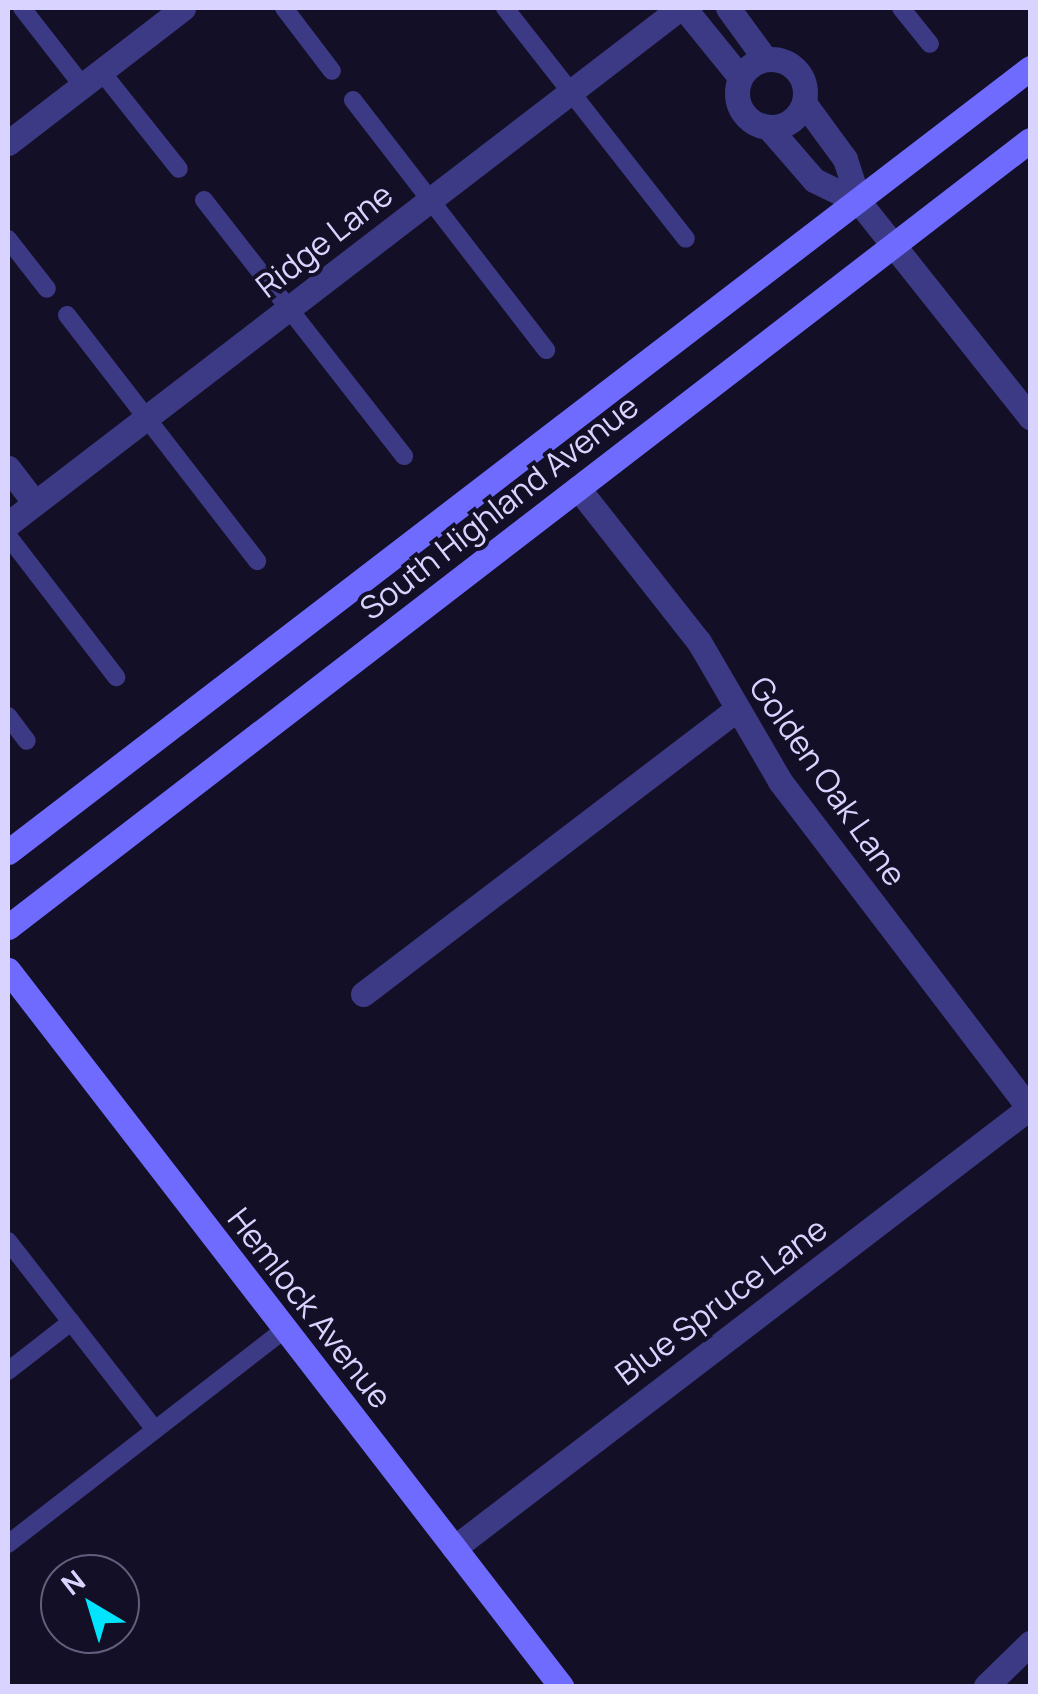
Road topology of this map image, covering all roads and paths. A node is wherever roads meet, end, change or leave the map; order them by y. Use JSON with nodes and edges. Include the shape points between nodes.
{"nodes":[{"id":1,"x":22,"y":8,"type":"edge"},
{"id":2,"x":183,"y":8,"type":"edge"},
{"id":3,"x":284,"y":8,"type":"edge"},
{"id":4,"x":506,"y":8,"type":"edge"},
{"id":5,"x":682,"y":8,"type":"edge"},
{"id":6,"x":728,"y":8,"type":"edge"},
{"id":7,"x":901,"y":8,"type":"edge"},
{"id":8,"x":930,"y":44,"type":"dead end"},
{"id":9,"x":765,"y":59,"type":"junction"},
{"id":10,"x":1030,"y":68,"type":"edge"},
{"id":11,"x":332,"y":71,"type":"dead end"},
{"id":12,"x":740,"y":77,"type":"junction"},
{"id":13,"x":91,"y":78,"type":"junction"},
{"id":14,"x":571,"y":91,"type":"junction"},
{"id":15,"x":353,"y":100,"type":"dead end"},
{"id":16,"x":804,"y":103,"type":"junction"},
{"id":17,"x":769,"y":128,"type":"junction"},
{"id":18,"x":1030,"y":140,"type":"edge"},
{"id":19,"x":8,"y":143,"type":"edge"},
{"id":20,"x":178,"y":168,"type":"dead end"},
{"id":21,"x":204,"y":200,"type":"dead end"},
{"id":22,"x":430,"y":200,"type":"junction"},
{"id":23,"x":859,"y":202,"type":"junction"},
{"id":24,"x":8,"y":238,"type":"edge"},
{"id":25,"x":686,"y":240,"type":"dead end"},
{"id":26,"x":896,"y":243,"type":"junction"},
{"id":27,"x":47,"y":290,"type":"dead end"},
{"id":28,"x":288,"y":308,"type":"junction"},
{"id":29,"x":67,"y":315,"type":"dead end"},
{"id":30,"x":546,"y":350,"type":"dead end"},
{"id":31,"x":1030,"y":417,"type":"edge"},
{"id":32,"x":146,"y":418,"type":"junction"},
{"id":33,"x":404,"y":456,"type":"dead end"},
{"id":34,"x":8,"y":468,"type":"edge"},
{"id":35,"x":578,"y":488,"type":"junction"},
{"id":36,"x":34,"y":503,"type":"junction"},
{"id":37,"x":8,"y":524,"type":"edge"},
{"id":38,"x":8,"y":536,"type":"edge"},
{"id":39,"x":257,"y":561,"type":"dead end"},
{"id":40,"x":116,"y":677,"type":"dead end"},
{"id":41,"x":734,"y":711,"type":"junction"},
{"id":42,"x":8,"y":716,"type":"edge"},
{"id":43,"x":27,"y":741,"type":"dead end"},
{"id":44,"x":8,"y":852,"type":"edge"},
{"id":45,"x":8,"y":927,"type":"edge"},
{"id":46,"x":8,"y":970,"type":"edge"},
{"id":47,"x":363,"y":994,"type":"dead end"},
{"id":48,"x":1029,"y":1108,"type":"edge"},
{"id":49,"x":8,"y":1241,"type":"edge"},
{"id":50,"x":71,"y":1322,"type":"junction"},
{"id":51,"x":285,"y":1329,"type":"junction"},
{"id":52,"x":8,"y":1371,"type":"edge"},
{"id":53,"x":155,"y":1430,"type":"junction"},
{"id":54,"x":8,"y":1544,"type":"edge"},
{"id":55,"x":454,"y":1548,"type":"junction"},
{"id":56,"x":1030,"y":1643,"type":"edge"},
{"id":57,"x":562,"y":1686,"type":"edge"},
{"id":58,"x":986,"y":1686,"type":"edge"}],
"edges":[{"from":1,"to":13,"type":"lane"},
{"from":2,"to":13,"type":"street"},
{"from":3,"to":11,"type":"lane"},
{"from":4,"to":14,"type":"lane"},
{"from":5,"to":12,"type":"street"},
{"from":5,"to":14,"type":"street","name":"Ridge Lane"},
{"from":6,"to":9,"type":"street"},
{"from":7,"to":8,"type":"lane"},
{"from":9,"to":12,"type":"street"},
{"from":9,"to":16,"type":"street","via":[[797,70]]},
{"from":10,"to":23,"type":"street","name":"South Highland Avenue"},
{"from":12,"to":17,"type":"street","via":[[741,110]]},
{"from":13,"to":19,"type":"street"},
{"from":13,"to":20,"type":"lane"},
{"from":14,"to":22,"type":"street","name":"Ridge Lane"},
{"from":14,"to":25,"type":"lane"},
{"from":15,"to":22,"type":"lane"},
{"from":16,"to":17,"type":"street","via":[[791,122]]},
{"from":16,"to":23,"type":"street","via":[[844,158]]},
{"from":17,"to":23,"type":"street","via":[[814,180]]},
{"from":18,"to":26,"type":"street","name":"South Highland Avenue"},
{"from":21,"to":28,"type":"lane"},
{"from":22,"to":28,"type":"street","name":"Ridge Lane"},
{"from":22,"to":30,"type":"lane"},
{"from":23,"to":26,"type":"street"},
{"from":23,"to":44,"type":"street","name":"South Highland Avenue"},
{"from":24,"to":27,"type":"lane"},
{"from":26,"to":31,"type":"street"},
{"from":26,"to":35,"type":"street","name":"South Highland Avenue"},
{"from":28,"to":32,"type":"street","name":"Ridge Lane"},
{"from":28,"to":33,"type":"lane"},
{"from":29,"to":32,"type":"lane"},
{"from":32,"to":36,"type":"street","name":"Ridge Lane"},
{"from":32,"to":39,"type":"lane"},
{"from":34,"to":36,"type":"street"},
{"from":35,"to":41,"type":"street","name":"Golden Oak Lane","via":[[699,642]]},
{"from":35,"to":45,"type":"street","name":"South Highland Avenue"},
{"from":36,"to":37,"type":"street","name":"Ridge Lane"},
{"from":38,"to":40,"type":"lane"},
{"from":41,"to":47,"type":"street"},
{"from":41,"to":48,"type":"street","name":"Golden Oak Lane"},
{"from":42,"to":43,"type":"lane"},
{"from":46,"to":51,"type":"street","name":"Hemlock Avenue"},
{"from":48,"to":55,"type":"street","name":"Blue Spruce Lane"},
{"from":49,"to":50,"type":"lane"},
{"from":50,"to":52,"type":"lane"},
{"from":50,"to":53,"type":"lane"},
{"from":51,"to":53,"type":"lane"},
{"from":51,"to":55,"type":"street","name":"Hemlock Avenue"},
{"from":53,"to":54,"type":"lane"},
{"from":55,"to":57,"type":"street","name":"Hemlock Avenue"},
{"from":56,"to":58,"type":"street"}]}
